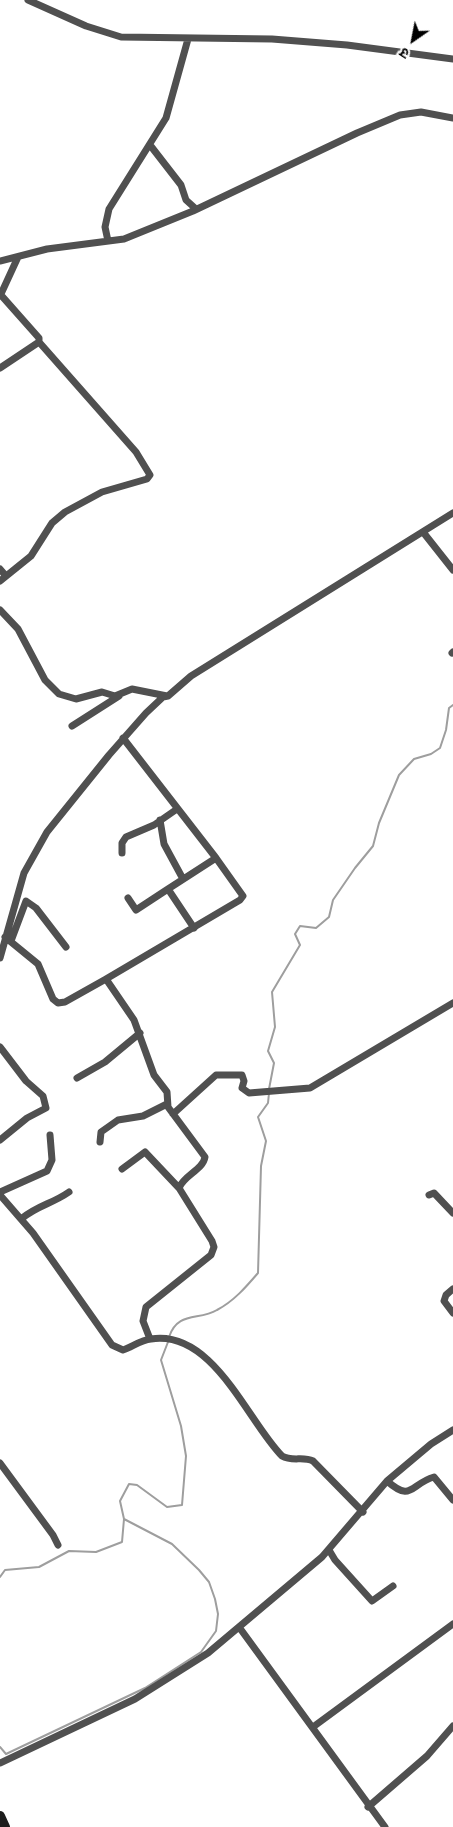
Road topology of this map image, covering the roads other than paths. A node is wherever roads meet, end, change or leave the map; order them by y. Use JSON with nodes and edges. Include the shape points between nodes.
{"nodes":[{"id":1,"x":28,"y":0,"type":"edge"},
{"id":2,"x":188,"y":39,"type":"junction"},
{"id":3,"x":453,"y":59,"type":"edge"},
{"id":4,"x":453,"y":118,"type":"edge"},
{"id":5,"x":150,"y":145,"type":"junction"},
{"id":6,"x":196,"y":209,"type":"junction"},
{"id":7,"x":108,"y":241,"type":"junction"},
{"id":8,"x":18,"y":257,"type":"junction"},
{"id":9,"x":0,"y":261,"type":"edge"},
{"id":10,"x":1,"y":295,"type":"edge"},
{"id":11,"x":39,"y":342,"type":"junction"},
{"id":12,"x":0,"y":368,"type":"edge"},
{"id":13,"x":453,"y":513,"type":"edge"},
{"id":14,"x":423,"y":532,"type":"junction"},
{"id":15,"x":0,"y":569,"type":"edge"},
{"id":16,"x":453,"y":570,"type":"edge"},
{"id":17,"x":3,"y":579,"type":"edge"},
{"id":18,"x":0,"y":610,"type":"edge"},
{"id":19,"x":121,"y":694,"type":"junction"},
{"id":20,"x":168,"y":696,"type":"junction"},
{"id":21,"x":72,"y":726,"type":"dead end"},
{"id":22,"x":125,"y":741,"type":"junction"},
{"id":23,"x":177,"y":809,"type":"junction"},
{"id":24,"x":160,"y":820,"type":"junction"},
{"id":25,"x":122,"y":853,"type":"dead end"},
{"id":26,"x":216,"y":858,"type":"junction"},
{"id":27,"x":183,"y":879,"type":"junction"},
{"id":28,"x":168,"y":889,"type":"junction"},
{"id":29,"x":128,"y":898,"type":"dead end"},
{"id":30,"x":194,"y":928,"type":"junction"},
{"id":31,"x":5,"y":940,"type":"edge"},
{"id":32,"x":66,"y":947,"type":"dead end"},
{"id":33,"x":0,"y":958,"type":"edge"},
{"id":34,"x":106,"y":979,"type":"junction"},
{"id":35,"x":453,"y":1003,"type":"edge"},
{"id":36,"x":140,"y":1033,"type":"junction"},
{"id":37,"x":0,"y":1047,"type":"edge"},
{"id":38,"x":77,"y":1078,"type":"dead end"},
{"id":39,"x":167,"y":1104,"type":"junction"},
{"id":40,"x":173,"y":1114,"type":"junction"},
{"id":41,"x":50,"y":1135,"type":"dead end"},
{"id":42,"x":0,"y":1140,"type":"edge"},
{"id":43,"x":100,"y":1142,"type":"dead end"},
{"id":44,"x":122,"y":1168,"type":"dead end"},
{"id":45,"x":179,"y":1188,"type":"junction"},
{"id":46,"x":69,"y":1192,"type":"dead end"},
{"id":47,"x":0,"y":1193,"type":"edge"},
{"id":48,"x":429,"y":1195,"type":"dead end"},
{"id":49,"x":453,"y":1213,"type":"edge"},
{"id":50,"x":21,"y":1220,"type":"junction"},
{"id":51,"x":453,"y":1289,"type":"edge"},
{"id":52,"x":453,"y":1313,"type":"edge"},
{"id":53,"x":150,"y":1339,"type":"junction"},
{"id":54,"x":453,"y":1430,"type":"edge"},
{"id":55,"x":0,"y":1463,"type":"edge"},
{"id":56,"x":387,"y":1481,"type":"junction"},
{"id":57,"x":453,"y":1500,"type":"edge"},
{"id":58,"x":363,"y":1512,"type":"junction"},
{"id":59,"x":58,"y":1545,"type":"dead end"},
{"id":60,"x":329,"y":1550,"type":"junction"},
{"id":61,"x":393,"y":1586,"type":"dead end"},
{"id":62,"x":453,"y":1624,"type":"edge"},
{"id":63,"x":239,"y":1626,"type":"junction"},
{"id":64,"x":453,"y":1726,"type":"edge"},
{"id":65,"x":313,"y":1727,"type":"junction"},
{"id":66,"x":0,"y":1763,"type":"edge"},
{"id":67,"x":368,"y":1807,"type":"junction"},
{"id":68,"x":0,"y":1816,"type":"edge"},
{"id":69,"x":5,"y":1827,"type":"edge"},
{"id":70,"x":385,"y":1827,"type":"edge"}],
"edges":[{"from":1,"to":2,"type":"street","via":[[86,26],[121,37]]},
{"from":2,"to":3,"type":"street","via":[[272,39]]},
{"from":2,"to":5,"type":"street","via":[[169,109]]},
{"from":4,"to":6,"type":"street","via":[[421,112],[400,115]]},
{"from":5,"to":6,"type":"street","via":[[181,185],[186,200]]},
{"from":5,"to":7,"type":"street","via":[[108,208],[105,227]]},
{"from":6,"to":7,"type":"street","via":[[124,239]]},
{"from":7,"to":8,"type":"street","via":[[47,249]]},
{"from":8,"to":9,"type":"street"},
{"from":8,"to":10,"type":"street"},
{"from":10,"to":11,"type":"street","via":[[39,338]]},
{"from":11,"to":12,"type":"street"},
{"from":11,"to":17,"type":"street","via":[[136,452],[150,475],[147,479],[102,492],[65,512],[52,523],[31,556]]},
{"from":13,"to":14,"type":"street"},
{"from":14,"to":16,"type":"street"},
{"from":14,"to":20,"type":"street","via":[[191,676]]},
{"from":15,"to":17,"type":"street"},
{"from":18,"to":19,"type":"street","via":[[18,629],[45,680],[59,694],[76,699],[102,692],[115,696]]},
{"from":19,"to":20,"type":"street","via":[[132,689]]},
{"from":19,"to":21,"type":"street"},
{"from":20,"to":22,"type":"street","via":[[155,704]]},
{"from":22,"to":23,"type":"street"},
{"from":22,"to":31,"type":"street","via":[[63,811],[38,846],[24,874]]},
{"from":23,"to":24,"type":"street"},
{"from":23,"to":26,"type":"street"},
{"from":24,"to":25,"type":"street","via":[[126,837]]},
{"from":24,"to":27,"type":"street","via":[[164,844]]},
{"from":26,"to":27,"type":"street"},
{"from":26,"to":30,"type":"street","via":[[243,896]]},
{"from":27,"to":28,"type":"street"},
{"from":28,"to":29,"type":"street","via":[[136,910]]},
{"from":28,"to":30,"type":"street"},
{"from":30,"to":34,"type":"street"},
{"from":31,"to":32,"type":"street","via":[[26,901],[36,908]]},
{"from":31,"to":33,"type":"street"},
{"from":31,"to":34,"type":"street","via":[[38,964],[53,999],[58,1003]]},
{"from":34,"to":36,"type":"street"},
{"from":35,"to":40,"type":"street","via":[[310,1088],[249,1093],[242,1088],[242,1075],[216,1074]]},
{"from":36,"to":38,"type":"street","via":[[105,1062]]},
{"from":36,"to":39,"type":"street","via":[[154,1076],[167,1092]]},
{"from":37,"to":42,"type":"street","via":[[26,1081],[43,1096],[46,1108],[27,1118]]},
{"from":39,"to":40,"type":"street"},
{"from":39,"to":43,"type":"street","via":[[143,1116],[118,1120],[101,1132]]},
{"from":40,"to":45,"type":"street","via":[[205,1157],[203,1164]]},
{"from":41,"to":47,"type":"street","via":[[52,1160],[48,1170]]},
{"from":44,"to":45,"type":"street","via":[[145,1152]]},
{"from":45,"to":53,"type":"street","via":[[214,1247],[211,1255],[146,1307],[143,1321]]},
{"from":46,"to":50,"type":"street","via":[[57,1201],[35,1208]]},
{"from":47,"to":50,"type":"street"},
{"from":48,"to":49,"type":"street","via":[[434,1193]]},
{"from":50,"to":53,"type":"street","via":[[112,1345],[123,1350]]},
{"from":51,"to":52,"type":"street","via":[[444,1301]]},
{"from":53,"to":58,"type":"street","via":[[173,1340],[204,1358],[231,1386],[282,1456],[290,1460],[313,1461]]},
{"from":54,"to":56,"type":"street"},
{"from":55,"to":59,"type":"street"},
{"from":56,"to":57,"type":"street","via":[[399,1492],[408,1492],[434,1477]]},
{"from":56,"to":58,"type":"street"},
{"from":58,"to":60,"type":"street"},
{"from":60,"to":61,"type":"street","via":[[334,1560],[372,1601]]},
{"from":60,"to":63,"type":"street"},
{"from":62,"to":65,"type":"street"},
{"from":63,"to":65,"type":"street"},
{"from":63,"to":66,"type":"street","via":[[198,1660],[135,1699]]},
{"from":64,"to":67,"type":"street","via":[[427,1756]]},
{"from":65,"to":67,"type":"street"},
{"from":67,"to":70,"type":"street"},
{"from":68,"to":69,"type":"street"}]}
